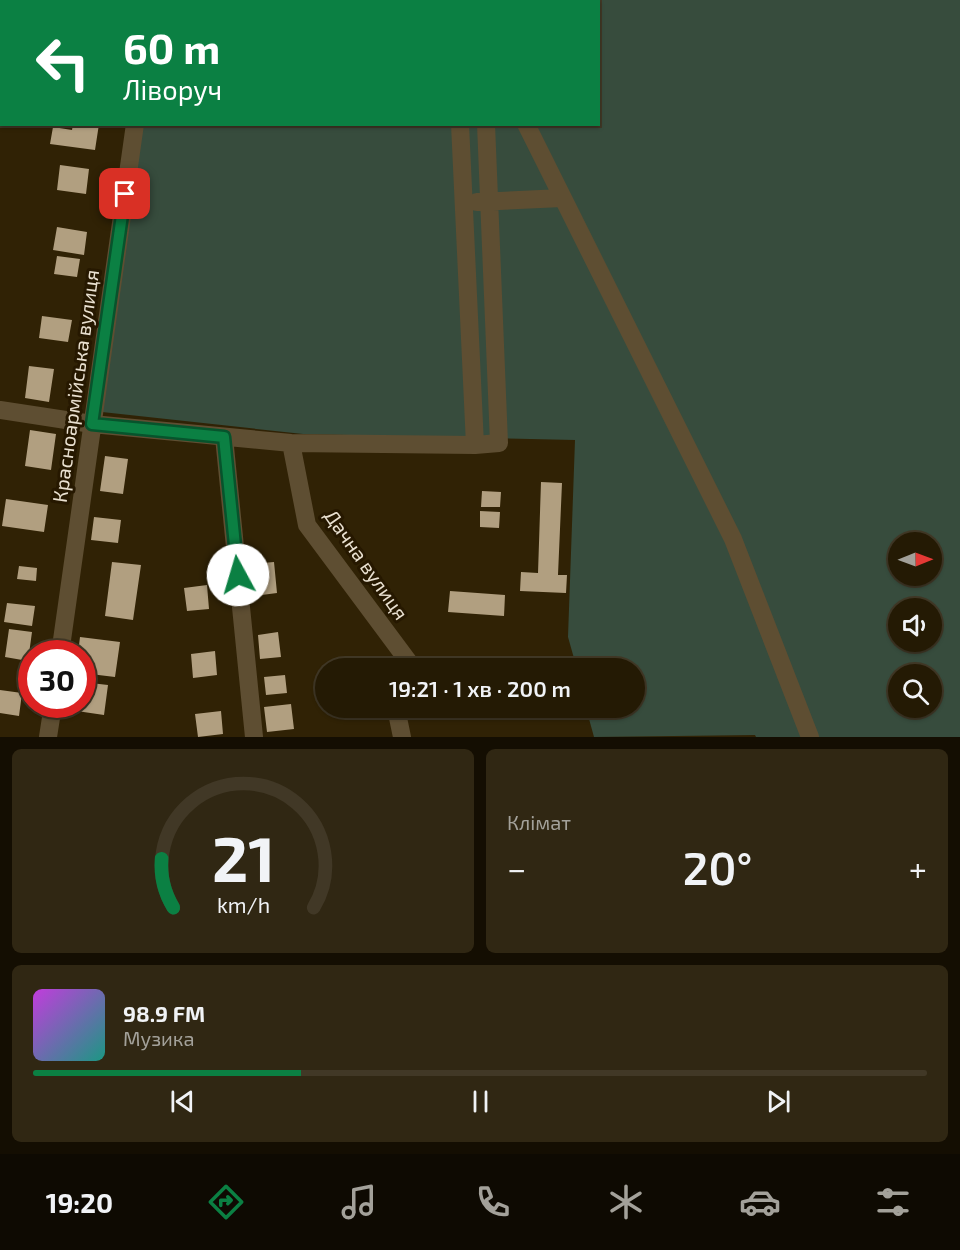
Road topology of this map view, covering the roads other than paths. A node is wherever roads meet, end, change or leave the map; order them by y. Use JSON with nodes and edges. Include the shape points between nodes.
{"nodes":[{"id":1,"x":135,"y":126,"type":"edge"},
{"id":2,"x":460,"y":126,"type":"edge"},
{"id":3,"x":486,"y":126,"type":"edge"},
{"id":4,"x":527,"y":126,"type":"edge"},
{"id":5,"x":562,"y":198,"type":"junction"},
{"id":6,"x":489,"y":202,"type":"junction"},
{"id":7,"x":463,"y":203,"type":"junction"},
{"id":8,"x":0,"y":410,"type":"edge"},
{"id":9,"x":92,"y":424,"type":"junction"},
{"id":10,"x":224,"y":437,"type":"junction"},
{"id":11,"x":291,"y":443,"type":"junction"},
{"id":12,"x":475,"y":445,"type":"junction"},
{"id":13,"x":62,"y":640,"type":"edge"},
{"id":14,"x":406,"y":658,"type":"edge"},
{"id":15,"x":51,"y":718,"type":"edge"},
{"id":16,"x":398,"y":718,"type":"edge"},
{"id":17,"x":48,"y":737,"type":"edge"},
{"id":18,"x":254,"y":737,"type":"edge"},
{"id":19,"x":402,"y":737,"type":"edge"},
{"id":20,"x":810,"y":737,"type":"edge"}],
"edges":[{"from":1,"to":9,"type":"street","name":"Красноармійська вулиця"},
{"from":2,"to":7,"type":"street"},
{"from":3,"to":6,"type":"street"},
{"from":4,"to":5,"type":"street"},
{"from":5,"to":6,"type":"street"},
{"from":5,"to":20,"type":"street","via":[[733,539]]},
{"from":6,"to":7,"type":"street"},
{"from":6,"to":12,"type":"street","via":[[499,443]]},
{"from":7,"to":12,"type":"street"},
{"from":8,"to":9,"type":"street"},
{"from":9,"to":10,"type":"street"},
{"from":9,"to":13,"type":"street","name":"Красноармійська вулиця"},
{"from":10,"to":11,"type":"street"},
{"from":10,"to":18,"type":"street"},
{"from":11,"to":12,"type":"street"},
{"from":11,"to":14,"type":"street","name":"Дачна вулиця","via":[[308,525]]},
{"from":15,"to":17,"type":"street"},
{"from":16,"to":19,"type":"street"}]}
